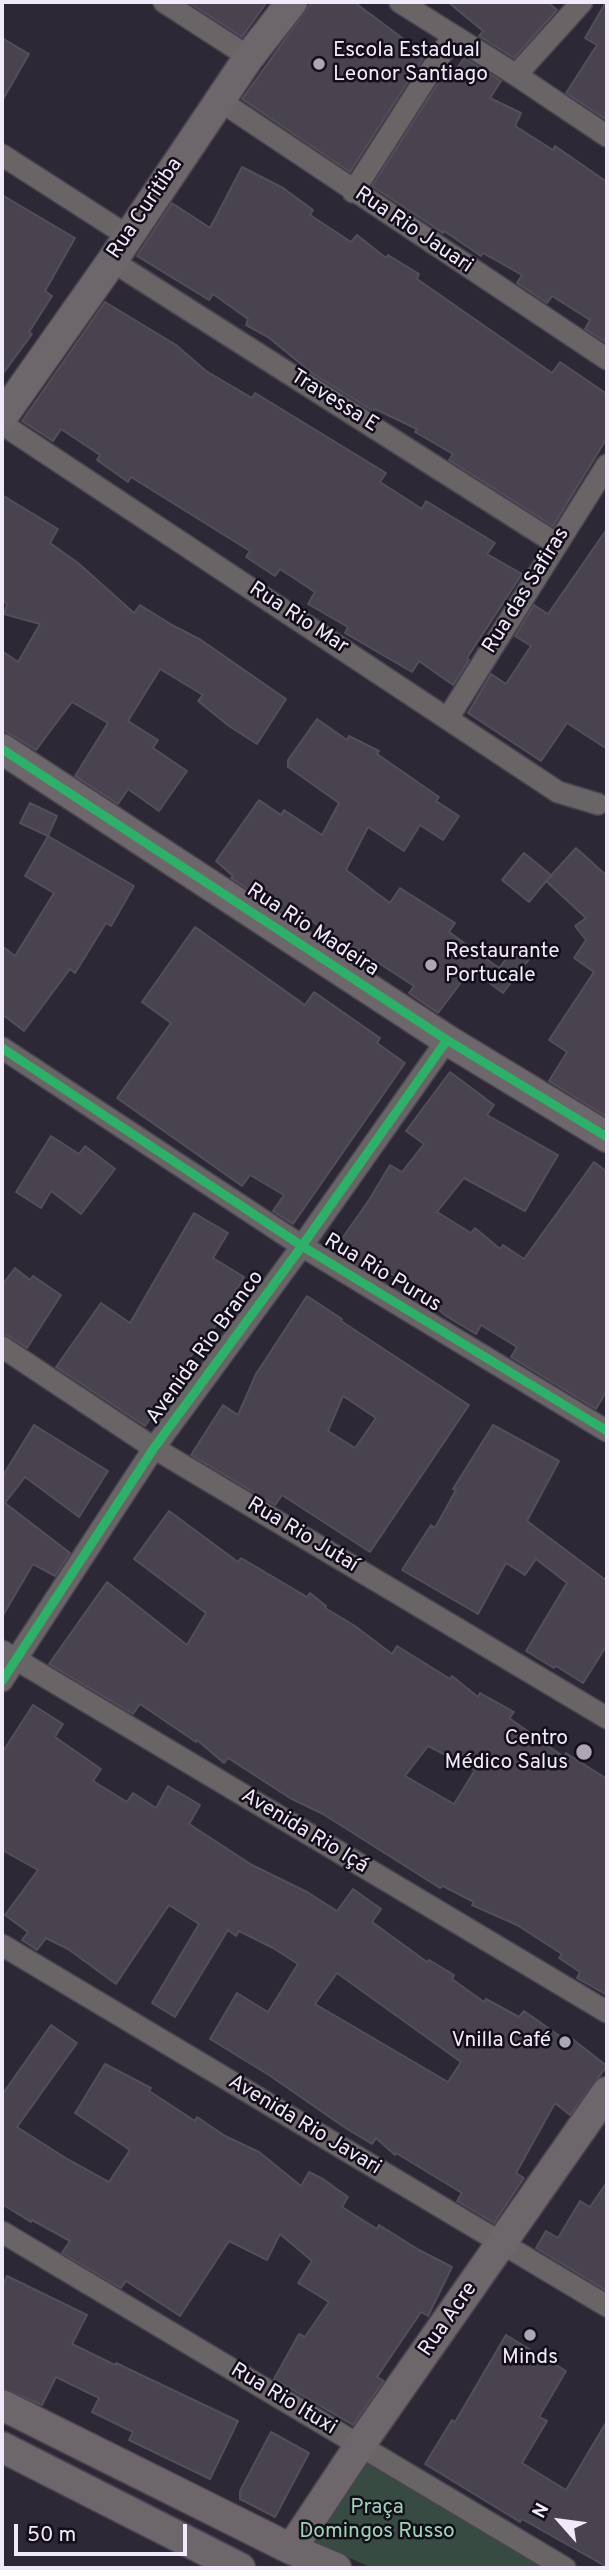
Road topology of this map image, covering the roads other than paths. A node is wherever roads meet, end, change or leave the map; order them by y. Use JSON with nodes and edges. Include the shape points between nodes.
{"nodes":[{"id":1,"x":164,"y":2,"type":"edge"},
{"id":2,"x":292,"y":2,"type":"edge"},
{"id":3,"x":400,"y":2,"type":"edge"},
{"id":4,"x":582,"y":2,"type":"edge"},
{"id":5,"x":428,"y":9,"type":"edge"},
{"id":6,"x":453,"y":36,"type":"junction"},
{"id":7,"x":249,"y":57,"type":"junction"},
{"id":8,"x":516,"y":75,"type":"junction"},
{"id":9,"x":219,"y":100,"type":"junction"},
{"id":10,"x":607,"y":136,"type":"edge"},
{"id":11,"x":2,"y":155,"type":"edge"},
{"id":12,"x":353,"y":192,"type":"junction"},
{"id":13,"x":128,"y":236,"type":"junction"},
{"id":14,"x":112,"y":261,"type":"junction"},
{"id":15,"x":607,"y":359,"type":"edge"},
{"id":16,"x":2,"y":417,"type":"edge"},
{"id":17,"x":2,"y":425,"type":"edge"},
{"id":18,"x":607,"y":465,"type":"edge"},
{"id":19,"x":557,"y":544,"type":"junction"},
{"id":20,"x":447,"y":718,"type":"junction"},
{"id":21,"x":2,"y":749,"type":"edge"},
{"id":22,"x":604,"y":800,"type":"edge"},
{"id":23,"x":447,"y":1040,"type":"junction"},
{"id":24,"x":2,"y":1048,"type":"edge"},
{"id":25,"x":607,"y":1137,"type":"edge"},
{"id":26,"x":302,"y":1246,"type":"junction"},
{"id":27,"x":2,"y":1347,"type":"edge"},
{"id":28,"x":607,"y":1431,"type":"edge"},
{"id":29,"x":154,"y":1448,"type":"junction"},
{"id":30,"x":9,"y":1656,"type":"edge"},
{"id":31,"x":2,"y":1681,"type":"edge"},
{"id":32,"x":607,"y":1718,"type":"edge"},
{"id":33,"x":2,"y":1945,"type":"edge"},
{"id":34,"x":607,"y":2012,"type":"edge"},
{"id":35,"x":607,"y":2092,"type":"edge"},
{"id":36,"x":2,"y":2232,"type":"edge"},
{"id":37,"x":502,"y":2245,"type":"junction"},
{"id":38,"x":607,"y":2306,"type":"edge"},
{"id":39,"x":2,"y":2405,"type":"edge"},
{"id":40,"x":360,"y":2445,"type":"junction"},
{"id":41,"x":2,"y":2447,"type":"edge"},
{"id":42,"x":291,"y":2549,"type":"junction"},
{"id":43,"x":240,"y":2568,"type":"edge"},
{"id":44,"x":336,"y":2568,"type":"edge"},
{"id":45,"x":565,"y":2568,"type":"edge"}],
"edges":[{"from":1,"to":7,"type":"street"},
{"from":2,"to":7,"type":"street","name":"Rua Curitiba"},
{"from":3,"to":5,"type":"street"},
{"from":4,"to":8,"type":"street"},
{"from":5,"to":6,"type":"street"},
{"from":6,"to":8,"type":"street"},
{"from":6,"to":12,"type":"street"},
{"from":7,"to":9,"type":"street","name":"Rua Curitiba"},
{"from":8,"to":10,"type":"street"},
{"from":9,"to":12,"type":"street","name":"Rua Rio Jauari"},
{"from":9,"to":13,"type":"street","name":"Rua Curitiba"},
{"from":11,"to":13,"type":"street"},
{"from":12,"to":15,"type":"street","name":"Rua Rio Jauari"},
{"from":13,"to":14,"type":"street","name":"Rua Curitiba"},
{"from":14,"to":16,"type":"street","name":"Rua Curitiba"},
{"from":14,"to":19,"type":"street","name":"Travessa E"},
{"from":17,"to":20,"type":"street","name":"Rua Rio Mar"},
{"from":18,"to":19,"type":"street","name":"Rua das Safiras"},
{"from":19,"to":20,"type":"street","name":"Rua das Safiras"},
{"from":20,"to":22,"type":"street","name":"Rua Rio Mar","via":[[558,792]]},
{"from":21,"to":23,"type":"street","name":"Rua Rio Madeira"},
{"from":23,"to":25,"type":"street","name":"Rua Rio Madeira"},
{"from":23,"to":26,"type":"street","name":"Avenida Rio Branco"},
{"from":24,"to":26,"type":"street","name":"Rua Rio Purus"},
{"from":26,"to":28,"type":"street","name":"Rua Rio Purus"},
{"from":26,"to":29,"type":"street","name":"Avenida Rio Branco"},
{"from":27,"to":29,"type":"street","name":"Rua Rio Jutaí"},
{"from":29,"to":30,"type":"street","name":"Avenida Rio Branco"},
{"from":29,"to":32,"type":"street","name":"Rua Rio Jutaí"},
{"from":30,"to":31,"type":"street","name":"Avenida Rio Branco"},
{"from":30,"to":34,"type":"street","name":"Avenida Rio Içá"},
{"from":33,"to":37,"type":"street","name":"Avenida Rio Javari"},
{"from":35,"to":37,"type":"street","name":"Rua Acre"},
{"from":36,"to":40,"type":"street","name":"Rua Rio Ituxi"},
{"from":37,"to":38,"type":"street","name":"Avenida Rio Javari"},
{"from":37,"to":40,"type":"street","name":"Rua Acre"},
{"from":39,"to":42,"type":"street"},
{"from":40,"to":42,"type":"street","name":"Rua Acre"},
{"from":40,"to":45,"type":"street","name":"Rua Rio Ituxi"},
{"from":41,"to":43,"type":"street"},
{"from":42,"to":44,"type":"street"}]}
